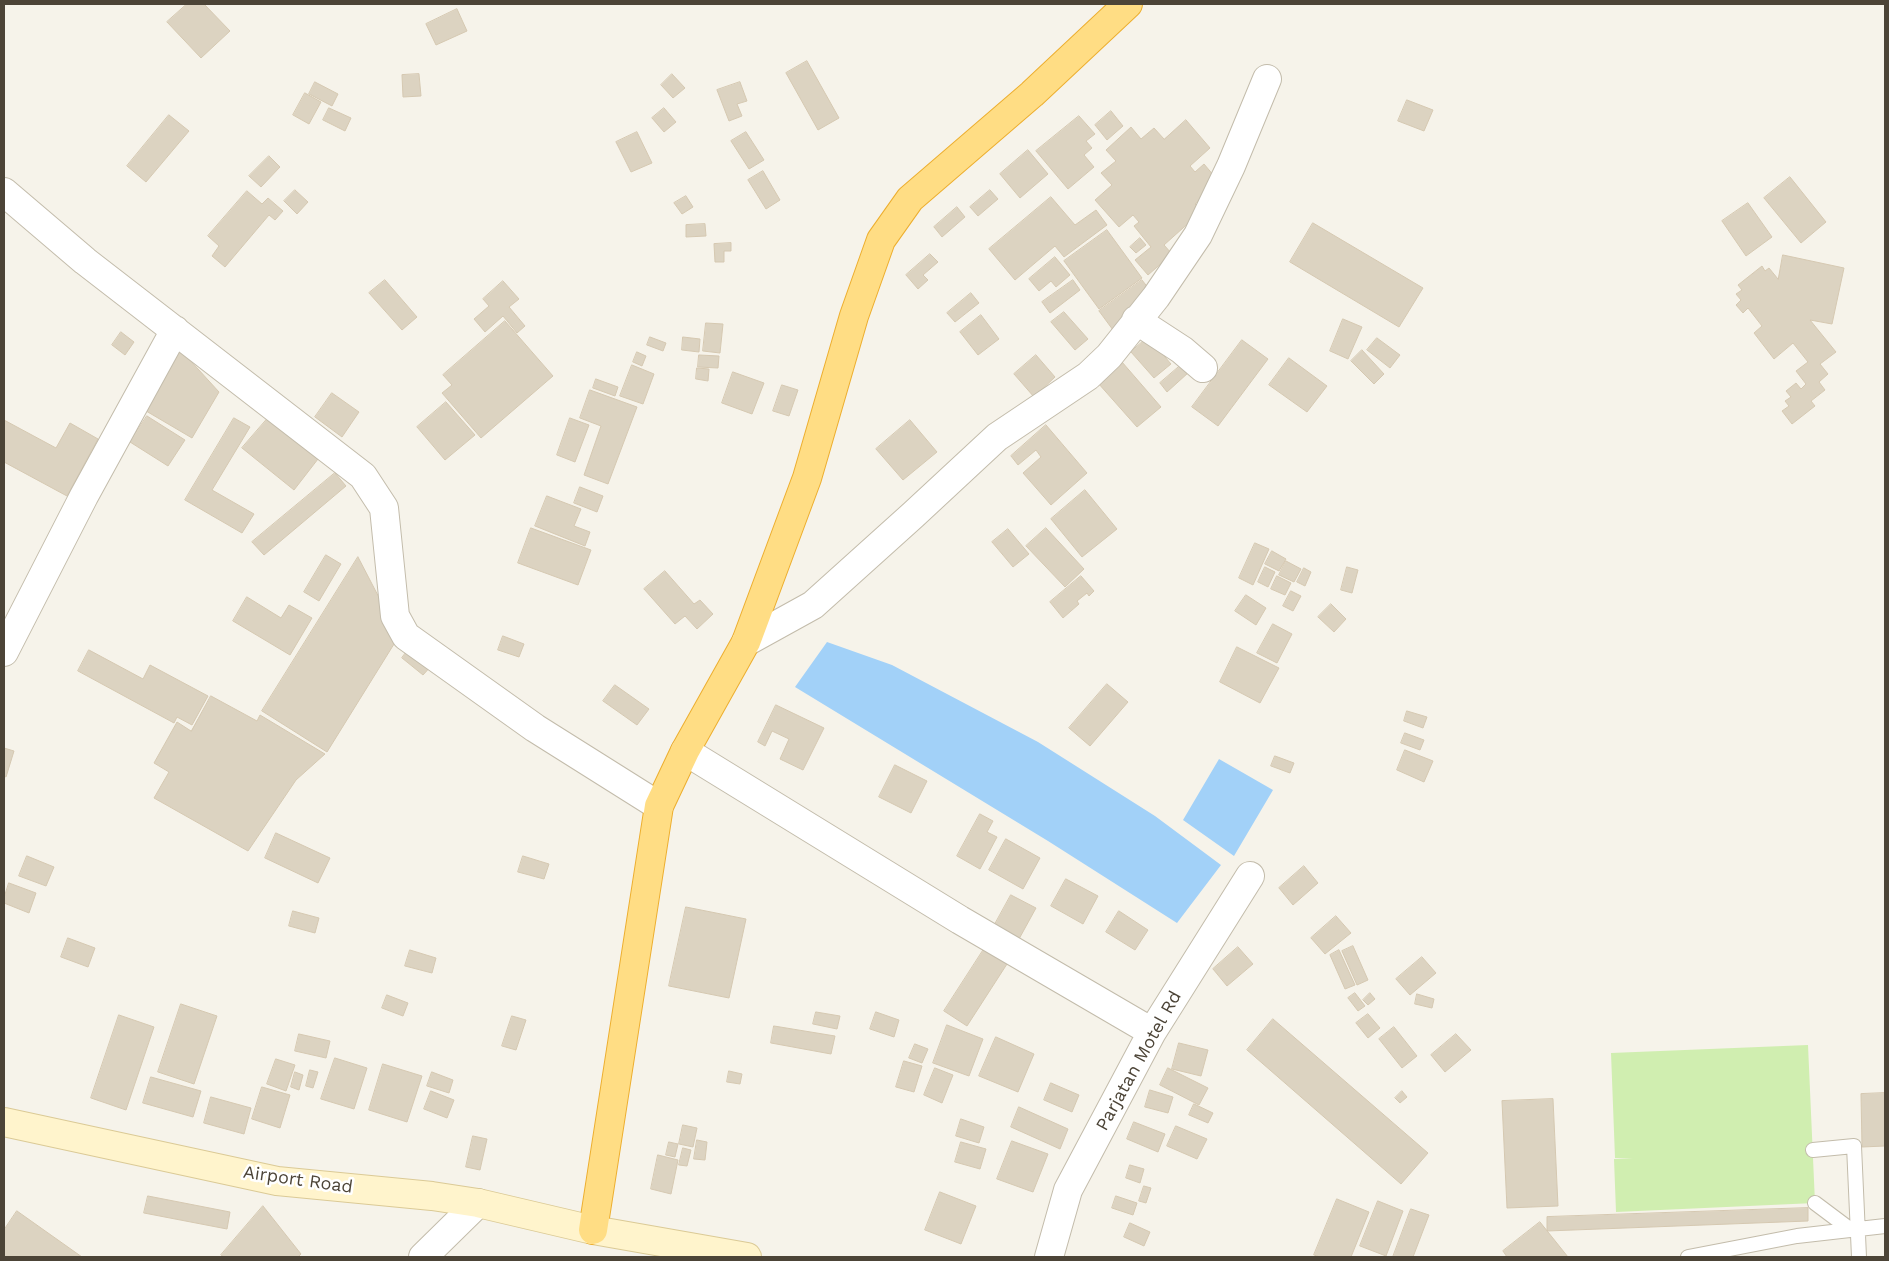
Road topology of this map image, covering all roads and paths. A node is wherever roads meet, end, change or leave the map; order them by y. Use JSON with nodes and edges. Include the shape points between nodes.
{"nodes":[{"id":1,"x":1128,"y":4,"type":"edge"},
{"id":2,"x":1267,"y":78,"type":"dead end"},
{"id":3,"x":4,"y":192,"type":"edge"},
{"id":4,"x":1136,"y":320,"type":"junction"},
{"id":5,"x":175,"y":330,"type":"junction"},
{"id":6,"x":1203,"y":368,"type":"dead end"},
{"id":7,"x":746,"y":642,"type":"junction"},
{"id":8,"x":4,"y":652,"type":"edge"},
{"id":9,"x":685,"y":751,"type":"junction"},
{"id":10,"x":659,"y":806,"type":"junction"},
{"id":11,"x":1250,"y":876,"type":"dead end"},
{"id":12,"x":1152,"y":1032,"type":"junction"},
{"id":13,"x":4,"y":1122,"type":"edge"},
{"id":14,"x":1813,"y":1150,"type":"dead end"},
{"id":15,"x":478,"y":1203,"type":"junction"},
{"id":16,"x":1815,"y":1203,"type":"dead end"},
{"id":17,"x":1885,"y":1226,"type":"edge"},
{"id":18,"x":1855,"y":1229,"type":"junction"},
{"id":19,"x":593,"y":1230,"type":"junction"},
{"id":20,"x":423,"y":1257,"type":"edge"},
{"id":21,"x":747,"y":1257,"type":"edge"},
{"id":22,"x":1049,"y":1257,"type":"edge"},
{"id":23,"x":1688,"y":1257,"type":"edge"},
{"id":24,"x":1859,"y":1257,"type":"edge"}],
"edges":[{"from":1,"to":7,"type":"highway","via":[[1032,94],[910,199],[881,240],[854,316],[807,478]]},
{"from":2,"to":4,"type":"street","via":[[1198,235],[1156,297]]},
{"from":3,"to":5,"type":"street","via":[[85,261]]},
{"from":4,"to":6,"type":"street"},
{"from":4,"to":7,"type":"street","via":[[1109,356],[1088,376],[997,436],[813,605]]},
{"from":5,"to":8,"type":"street","via":[[84,496]]},
{"from":5,"to":10,"type":"street","via":[[363,476],[384,508],[395,616],[406,636],[534,728]]},
{"from":7,"to":9,"type":"highway"},
{"from":9,"to":10,"type":"highway"},
{"from":9,"to":12,"type":"street","via":[[960,920]]},
{"from":10,"to":19,"type":"highway"},
{"from":11,"to":12,"type":"street","name":"Parjatan Motel Rd"},
{"from":12,"to":22,"type":"street","name":"Parjatan Motel Rd","via":[[1068,1190]]},
{"from":13,"to":15,"type":"main road","name":"Airport Road","via":[[278,1181]]},
{"from":14,"to":18,"type":"lane","via":[[1854,1146]]},
{"from":15,"to":19,"type":"main road","name":"Airport Road"},
{"from":15,"to":20,"type":"street"},
{"from":16,"to":18,"type":"lane"},
{"from":17,"to":18,"type":"lane"},
{"from":18,"to":23,"type":"lane","via":[[1797,1236]]},
{"from":18,"to":24,"type":"lane"},
{"from":19,"to":21,"type":"main road","name":"Airport Road"}]}
